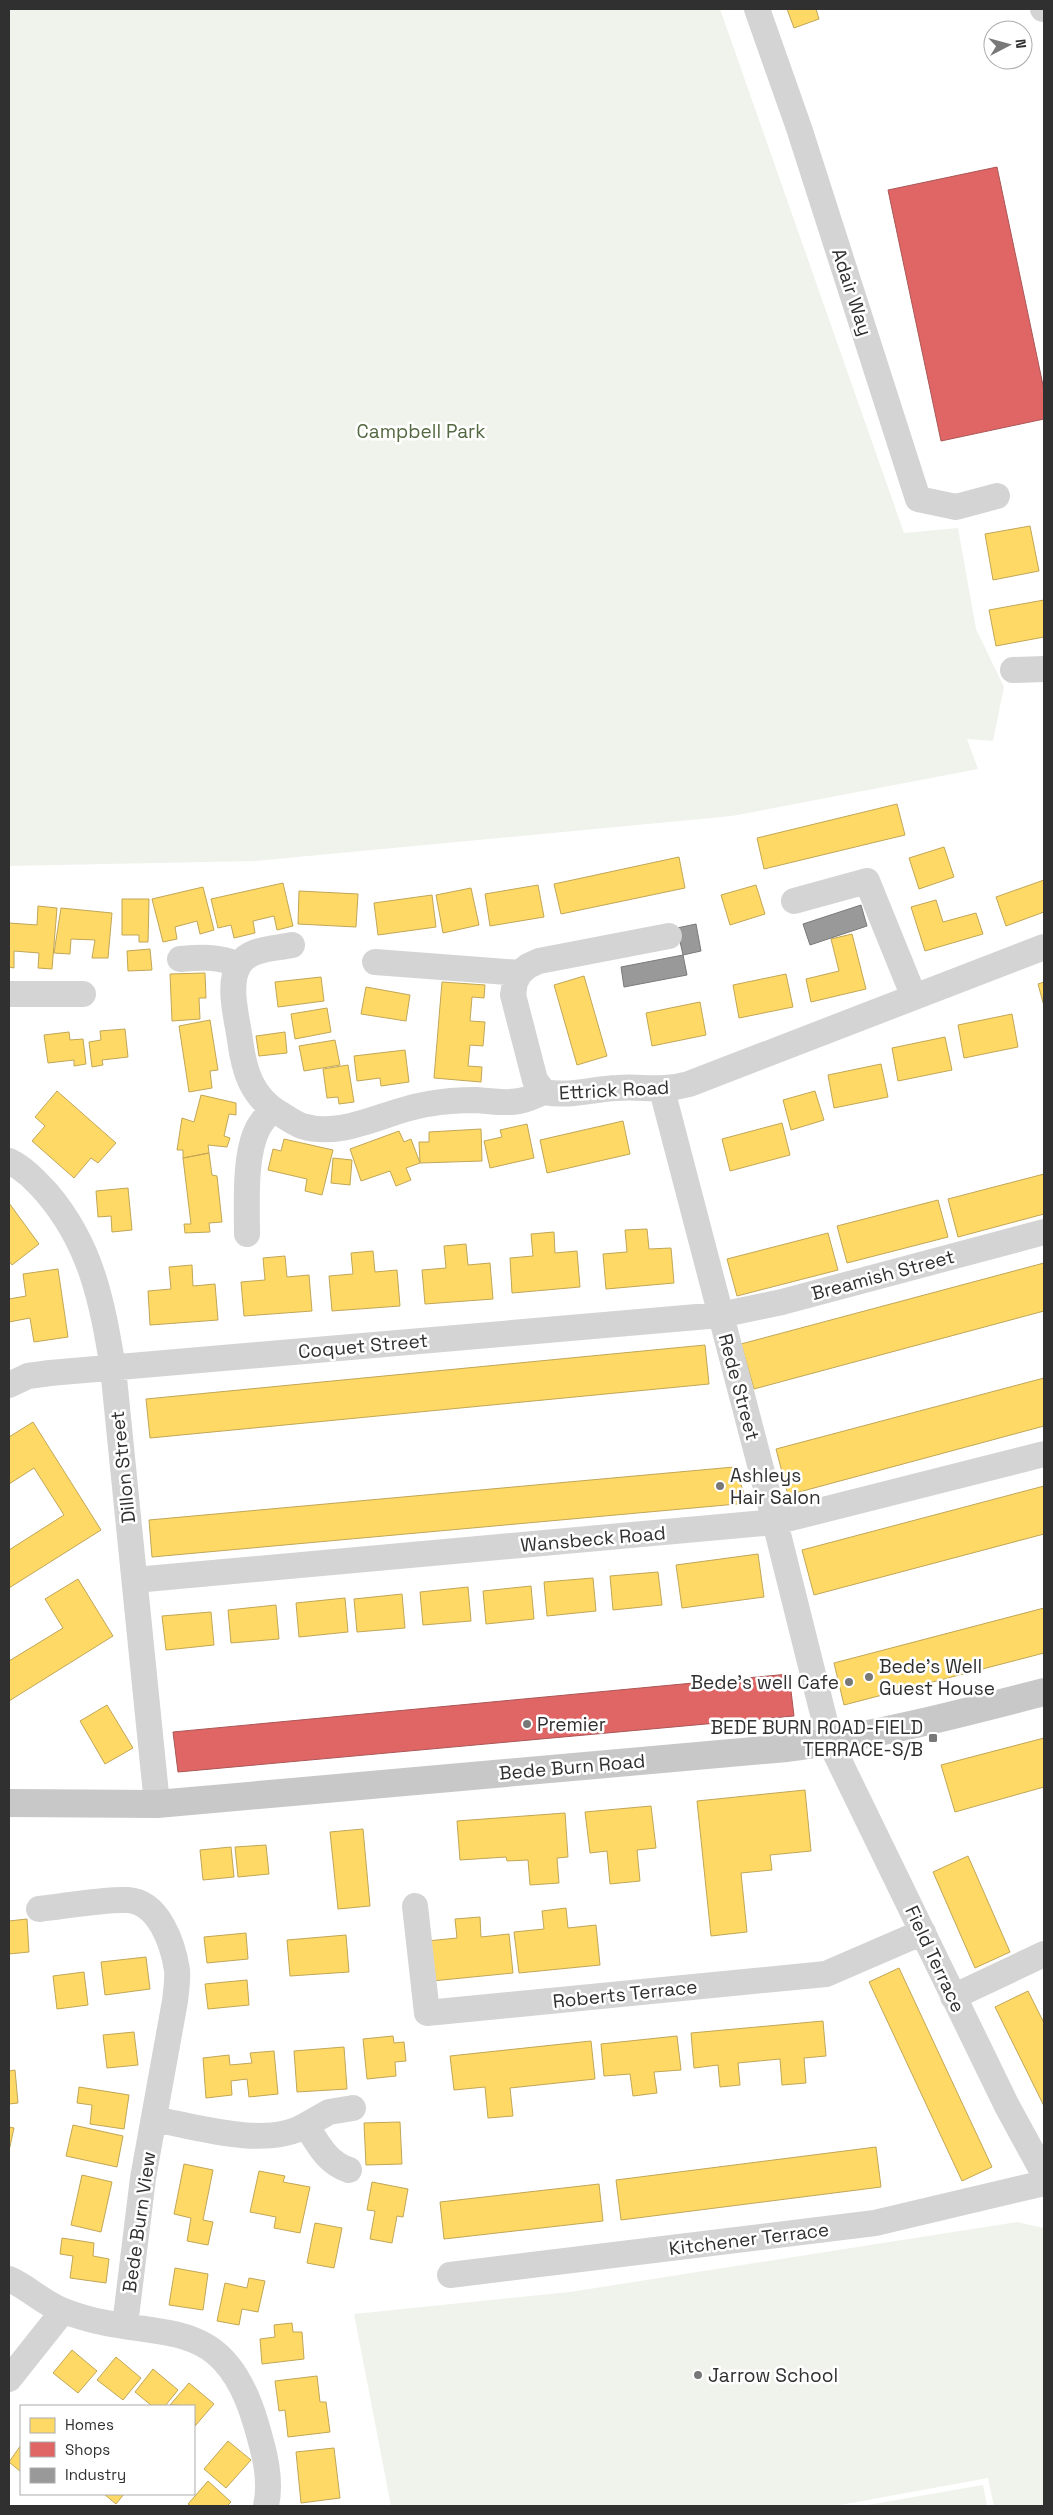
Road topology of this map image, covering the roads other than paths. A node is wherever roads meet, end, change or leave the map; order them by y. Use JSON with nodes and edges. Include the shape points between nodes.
{"nodes":[{"id":1,"x":757,"y":9,"type":"edge"},
{"id":2,"x":997,"y":496,"type":"dead end"},
{"id":3,"x":1044,"y":669,"type":"edge"},
{"id":4,"x":1013,"y":670,"type":"dead end"},
{"id":5,"x":794,"y":901,"type":"dead end"},
{"id":6,"x":669,"y":936,"type":"dead end"},
{"id":7,"x":292,"y":945,"type":"dead end"},
{"id":8,"x":1044,"y":948,"type":"edge"},
{"id":9,"x":180,"y":959,"type":"dead end"},
{"id":10,"x":375,"y":962,"type":"dead end"},
{"id":11,"x":239,"y":965,"type":"junction"},
{"id":12,"x":520,"y":973,"type":"junction"},
{"id":13,"x":9,"y":994,"type":"edge"},
{"id":14,"x":83,"y":994,"type":"dead end"},
{"id":15,"x":914,"y":997,"type":"junction"},
{"id":16,"x":662,"y":1090,"type":"junction"},
{"id":17,"x":544,"y":1092,"type":"junction"},
{"id":18,"x":272,"y":1109,"type":"junction"},
{"id":19,"x":9,"y":1162,"type":"edge"},
{"id":20,"x":1044,"y":1232,"type":"edge"},
{"id":21,"x":247,"y":1234,"type":"dead end"},
{"id":22,"x":720,"y":1315,"type":"junction"},
{"id":23,"x":113,"y":1368,"type":"junction"},
{"id":24,"x":9,"y":1385,"type":"edge"},
{"id":25,"x":1044,"y":1454,"type":"edge"},
{"id":26,"x":775,"y":1522,"type":"junction"},
{"id":27,"x":135,"y":1580,"type":"junction"},
{"id":28,"x":1044,"y":1692,"type":"edge"},
{"id":29,"x":830,"y":1742,"type":"junction"},
{"id":30,"x":9,"y":1785,"type":"edge"},
{"id":31,"x":9,"y":1803,"type":"edge"},
{"id":32,"x":94,"y":1803,"type":"junction"},
{"id":33,"x":157,"y":1804,"type":"junction"},
{"id":34,"x":415,"y":1906,"type":"dead end"},
{"id":35,"x":39,"y":1909,"type":"dead end"},
{"id":36,"x":923,"y":1932,"type":"junction"},
{"id":37,"x":1044,"y":1954,"type":"edge"},
{"id":38,"x":953,"y":1997,"type":"junction"},
{"id":39,"x":353,"y":2108,"type":"dead end"},
{"id":40,"x":154,"y":2120,"type":"junction"},
{"id":41,"x":306,"y":2125,"type":"junction"},
{"id":42,"x":349,"y":2170,"type":"dead end"},
{"id":43,"x":1044,"y":2174,"type":"edge"},
{"id":44,"x":1044,"y":2183,"type":"edge"},
{"id":45,"x":450,"y":2275,"type":"dead end"},
{"id":46,"x":9,"y":2279,"type":"edge"},
{"id":47,"x":63,"y":2311,"type":"junction"},
{"id":48,"x":125,"y":2325,"type":"junction"},
{"id":49,"x":9,"y":2379,"type":"edge"},
{"id":50,"x":266,"y":2506,"type":"edge"}],
"edges":[{"from":1,"to":2,"type":"street","name":"Adair Way","via":[[799,128],[918,499],[956,506]]},
{"from":3,"to":4,"type":"street"},
{"from":5,"to":15,"type":"street","via":[[867,881]]},
{"from":6,"to":12,"type":"street","via":[[539,961]]},
{"from":7,"to":11,"type":"street","via":[[254,952]]},
{"from":8,"to":15,"type":"street","name":"Ettrick Road"},
{"from":9,"to":11,"type":"street","via":[[205,956]]},
{"from":10,"to":12,"type":"street"},
{"from":11,"to":18,"type":"street","via":[[234,990],[242,1060],[256,1095]]},
{"from":12,"to":17,"type":"street","name":"Ettrick Road","via":[[513,995],[535,1080]]},
{"from":13,"to":14,"type":"street"},
{"from":15,"to":16,"type":"street","name":"Ettrick Road","via":[[689,1084]]},
{"from":16,"to":17,"type":"street","name":"Ettrick Road","via":[[626,1087],[561,1095]]},
{"from":16,"to":22,"type":"street","name":"Rede Street"},
{"from":17,"to":18,"type":"street","via":[[520,1101],[426,1104],[335,1128],[300,1126]]},
{"from":18,"to":21,"type":"street","via":[[258,1129],[252,1146]]},
{"from":19,"to":23,"type":"street","name":"Dillon Street","via":[[34,1179],[53,1201],[86,1254],[104,1313]]},
{"from":20,"to":22,"type":"street","name":"Breamish Street"},
{"from":22,"to":23,"type":"street","name":"Coquet Street"},
{"from":22,"to":26,"type":"street","name":"Rede Street"},
{"from":23,"to":24,"type":"street","name":"Coquet Street","via":[[28,1376]]},
{"from":23,"to":27,"type":"street","name":"Dillon Street"},
{"from":25,"to":26,"type":"street","name":"Wansbeck Road"},
{"from":26,"to":27,"type":"street","name":"Wansbeck Road"},
{"from":26,"to":29,"type":"street","name":"Rede Street"},
{"from":27,"to":33,"type":"street","name":"Dillon Street"},
{"from":28,"to":29,"type":"main road","name":"Bede Burn Road"},
{"from":29,"to":33,"type":"main road","name":"Bede Burn Road"},
{"from":29,"to":36,"type":"street","name":"Field Terrace"},
{"from":30,"to":32,"type":"main road","name":"Bede Burn Road"},
{"from":31,"to":32,"type":"main road","name":"Bede Burn Road"},
{"from":32,"to":33,"type":"main road","name":"Bede Burn Road"},
{"from":34,"to":36,"type":"street","name":"Roberts Terrace","via":[[427,2013],[826,1974]]},
{"from":35,"to":40,"type":"street","name":"Bede Burn View","via":[[128,1900],[146,1905],[164,1928],[177,1972]]},
{"from":36,"to":38,"type":"street","name":"Field Terrace"},
{"from":37,"to":38,"type":"street"},
{"from":38,"to":43,"type":"street","name":"Field Terrace","via":[[1006,2106]]},
{"from":39,"to":41,"type":"street","via":[[329,2112]]},
{"from":40,"to":41,"type":"street","via":[[256,2137],[295,2132]]},
{"from":40,"to":48,"type":"street","name":"Bede Burn View","via":[[143,2178]]},
{"from":41,"to":42,"type":"street","via":[[328,2159]]},
{"from":44,"to":45,"type":"street","name":"Kitchener Terrace","via":[[875,2223]]},
{"from":46,"to":47,"type":"street"},
{"from":47,"to":48,"type":"street"},
{"from":47,"to":49,"type":"street"},
{"from":48,"to":50,"type":"street","via":[[192,2339],[215,2350],[236,2374],[250,2403],[266,2464]]}]}
